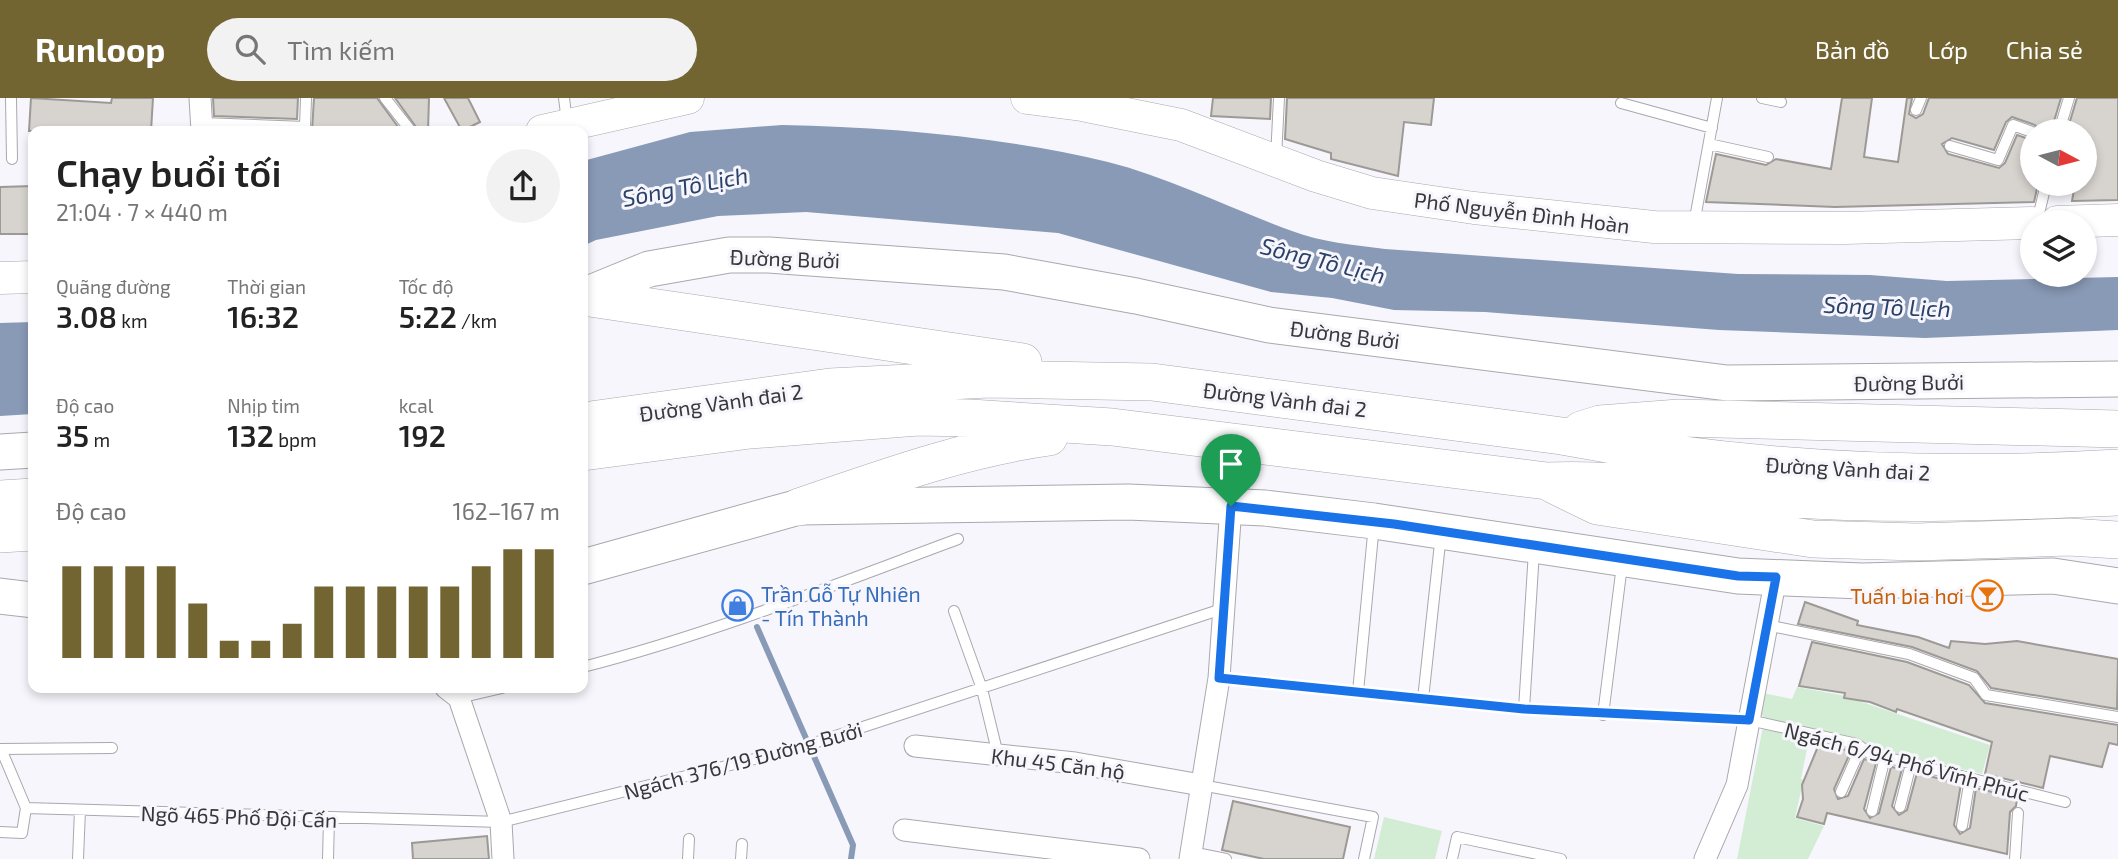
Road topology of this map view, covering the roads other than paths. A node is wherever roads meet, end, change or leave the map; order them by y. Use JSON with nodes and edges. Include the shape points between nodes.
{"nodes":[{"id":1,"x":11,"y":98,"type":"edge"},
{"id":2,"x":200,"y":98,"type":"edge"},
{"id":3,"x":306,"y":98,"type":"edge"},
{"id":4,"x":385,"y":98,"type":"edge"},
{"id":5,"x":688,"y":98,"type":"edge"},
{"id":6,"x":1027,"y":98,"type":"edge"},
{"id":7,"x":1279,"y":98,"type":"edge"},
{"id":8,"x":1717,"y":98,"type":"edge"},
{"id":9,"x":1762,"y":98,"type":"edge"},
{"id":10,"x":1921,"y":98,"type":"edge"},
{"id":11,"x":2068,"y":98,"type":"edge"},
{"id":12,"x":1781,"y":102,"type":"dead end"},
{"id":13,"x":1621,"y":103,"type":"dead end"},
{"id":14,"x":1916,"y":110,"type":"dead end"},
{"id":15,"x":558,"y":118,"type":"edge"},
{"id":16,"x":2062,"y":119,"type":"edge"},
{"id":17,"x":202,"y":126,"type":"edge"},
{"id":18,"x":305,"y":126,"type":"edge"},
{"id":19,"x":407,"y":126,"type":"edge"},
{"id":20,"x":2020,"y":127,"type":"edge"},
{"id":21,"x":1712,"y":128,"type":"junction"},
{"id":22,"x":1709,"y":144,"type":"junction"},
{"id":23,"x":1950,"y":146,"type":"dead end"},
{"id":24,"x":1768,"y":157,"type":"dead end"},
{"id":25,"x":12,"y":159,"type":"dead end"},
{"id":26,"x":1276,"y":161,"type":"junction"},
{"id":27,"x":2118,"y":220,"type":"edge"},
{"id":28,"x":2097,"y":221,"type":"edge"},
{"id":29,"x":2020,"y":223,"type":"edge"},
{"id":30,"x":1693,"y":227,"type":"junction"},
{"id":31,"x":28,"y":277,"type":"edge"},
{"id":32,"x":0,"y":278,"type":"edge"},
{"id":33,"x":588,"y":295,"type":"edge"},
{"id":34,"x":588,"y":298,"type":"edge"},
{"id":35,"x":2118,"y":379,"type":"edge"},
{"id":36,"x":1152,"y":382,"type":"junction"},
{"id":37,"x":588,"y":420,"type":"edge"},
{"id":38,"x":1112,"y":428,"type":"junction"},
{"id":39,"x":2118,"y":429,"type":"edge"},
{"id":40,"x":1562,"y":436,"type":"junction"},
{"id":41,"x":28,"y":450,"type":"edge"},
{"id":42,"x":588,"y":451,"type":"edge"},
{"id":43,"x":0,"y":452,"type":"edge"},
{"id":44,"x":2118,"y":468,"type":"edge"},
{"id":45,"x":1547,"y":481,"type":"junction"},
{"id":46,"x":1985,"y":488,"type":"junction"},
{"id":47,"x":28,"y":497,"type":"edge"},
{"id":48,"x":2118,"y":497,"type":"edge"},
{"id":49,"x":0,"y":499,"type":"edge"},
{"id":50,"x":1231,"y":506,"type":"junction"},
{"id":51,"x":799,"y":507,"type":"junction"},
{"id":52,"x":1374,"y":521,"type":"junction"},
{"id":53,"x":1441,"y":530,"type":"junction"},
{"id":54,"x":28,"y":532,"type":"edge"},
{"id":55,"x":0,"y":534,"type":"edge"},
{"id":56,"x":958,"y":539,"type":"dead end"},
{"id":57,"x":2118,"y":540,"type":"edge"},
{"id":58,"x":588,"y":543,"type":"edge"},
{"id":59,"x":1535,"y":544,"type":"junction"},
{"id":60,"x":647,"y":550,"type":"junction"},
{"id":61,"x":1623,"y":558,"type":"junction"},
{"id":62,"x":588,"y":566,"type":"edge"},
{"id":63,"x":28,"y":577,"type":"edge"},
{"id":64,"x":1776,"y":577,"type":"junction"},
{"id":65,"x":0,"y":578,"type":"edge"},
{"id":66,"x":2118,"y":586,"type":"edge"},
{"id":67,"x":0,"y":596,"type":"edge"},
{"id":68,"x":28,"y":599,"type":"edge"},
{"id":69,"x":1225,"y":608,"type":"junction"},
{"id":70,"x":954,"y":611,"type":"dead end"},
{"id":71,"x":1766,"y":625,"type":"junction"},
{"id":72,"x":588,"y":666,"type":"edge"},
{"id":73,"x":1219,"y":678,"type":"junction"},
{"id":74,"x":982,"y":689,"type":"junction"},
{"id":75,"x":1358,"y":692,"type":"junction"},
{"id":76,"x":457,"y":693,"type":"edge"},
{"id":77,"x":1423,"y":699,"type":"junction"},
{"id":78,"x":1524,"y":709,"type":"junction"},
{"id":79,"x":1603,"y":715,"type":"junction"},
{"id":80,"x":2118,"y":717,"type":"edge"},
{"id":81,"x":1749,"y":720,"type":"junction"},
{"id":82,"x":915,"y":746,"type":"dead end"},
{"id":83,"x":1861,"y":747,"type":"junction"},
{"id":84,"x":113,"y":748,"type":"dead end"},
{"id":85,"x":1,"y":749,"type":"edge"},
{"id":86,"x":998,"y":755,"type":"junction"},
{"id":87,"x":1885,"y":757,"type":"junction"},
{"id":88,"x":1912,"y":764,"type":"junction"},
{"id":89,"x":1970,"y":779,"type":"junction"},
{"id":90,"x":1201,"y":785,"type":"junction"},
{"id":91,"x":1841,"y":792,"type":"dead end"},
{"id":92,"x":2065,"y":802,"type":"dead end"},
{"id":93,"x":1900,"y":807,"type":"dead end"},
{"id":94,"x":26,"y":808,"type":"junction"},
{"id":95,"x":80,"y":810,"type":"junction"},
{"id":96,"x":1872,"y":811,"type":"dead end"},
{"id":97,"x":2018,"y":813,"type":"dead end"},
{"id":98,"x":328,"y":819,"type":"junction"},
{"id":99,"x":500,"y":822,"type":"junction"},
{"id":100,"x":1962,"y":826,"type":"dead end"},
{"id":101,"x":904,"y":830,"type":"dead end"},
{"id":102,"x":0,"y":832,"type":"edge"},
{"id":103,"x":689,"y":839,"type":"dead end"},
{"id":104,"x":742,"y":844,"type":"dead end"},
{"id":105,"x":1190,"y":856,"type":"edge"},
{"id":106,"x":78,"y":859,"type":"edge"},
{"id":107,"x":328,"y":859,"type":"edge"},
{"id":108,"x":503,"y":859,"type":"edge"},
{"id":109,"x":688,"y":859,"type":"edge"},
{"id":110,"x":741,"y":859,"type":"edge"},
{"id":111,"x":1139,"y":859,"type":"edge"},
{"id":112,"x":1226,"y":859,"type":"edge"},
{"id":113,"x":1364,"y":859,"type":"edge"},
{"id":114,"x":1452,"y":859,"type":"edge"},
{"id":115,"x":1561,"y":859,"type":"edge"},
{"id":116,"x":1704,"y":859,"type":"edge"},
{"id":117,"x":2015,"y":859,"type":"edge"}],
"edges":[{"from":1,"to":25,"type":"lane"},
{"from":2,"to":17,"type":"street"},
{"from":3,"to":18,"type":"lane"},
{"from":4,"to":19,"type":"lane"},
{"from":5,"to":15,"type":"main road"},
{"from":6,"to":26,"type":"main road","name":"Phố Nguyễn Đình Hoàn","via":[[1181,125]]},
{"from":7,"to":26,"type":"lane"},
{"from":8,"to":21,"type":"lane"},
{"from":9,"to":12,"type":"lane"},
{"from":10,"to":14,"type":"lane"},
{"from":11,"to":16,"type":"lane"},
{"from":13,"to":21,"type":"lane"},
{"from":20,"to":23,"type":"lane","via":[[2013,125],[1998,160]]},
{"from":21,"to":22,"type":"lane"},
{"from":22,"to":24,"type":"lane"},
{"from":22,"to":30,"type":"lane"},
{"from":26,"to":30,"type":"main road","name":"Phố Nguyễn Đình Hoàn","via":[[1372,192],[1424,201],[1654,227]]},
{"from":27,"to":28,"type":"main road"},
{"from":29,"to":30,"type":"main road","name":"Phố Nguyễn Đình Hoàn"},
{"from":31,"to":32,"type":"main road"},
{"from":33,"to":35,"type":"main road","name":"Đường Bưởi","via":[[649,269],[729,255],[769,255],[1004,272],[1269,325],[1727,383]]},
{"from":34,"to":36,"type":"highway"},
{"from":36,"to":37,"type":"highway","name":"Đường Vành đai 2","via":[[988,379],[830,387]]},
{"from":36,"to":40,"type":"highway","name":"Đường Vành đai 2"},
{"from":38,"to":42,"type":"highway","name":"Đường Vành đai 2","via":[[918,417],[750,430]]},
{"from":38,"to":45,"type":"highway","name":"Đường Vành đai 2"},
{"from":38,"to":51,"type":"highway","via":[[975,451]]},
{"from":39,"to":40,"type":"highway","via":[[1679,418],[1600,424]]},
{"from":40,"to":46,"type":"highway","name":"Đường Vành đai 2","via":[[1626,448]]},
{"from":41,"to":43,"type":"main road"},
{"from":44,"to":46,"type":"highway"},
{"from":45,"to":46,"type":"highway","name":"Đường Vành đai 2","via":[[1587,479],[1812,500]]},
{"from":45,"to":57,"type":"highway","via":[[1597,506],[1813,538]]},
{"from":46,"to":48,"type":"highway"},
{"from":47,"to":49,"type":"highway"},
{"from":50,"to":51,"type":"main road","via":[[1019,502]]},
{"from":50,"to":52,"type":"main road"},
{"from":50,"to":69,"type":"street"},
{"from":51,"to":60,"type":"main road"},
{"from":52,"to":53,"type":"main road"},
{"from":52,"to":75,"type":"lane"},
{"from":53,"to":59,"type":"main road"},
{"from":53,"to":77,"type":"lane"},
{"from":54,"to":55,"type":"highway"},
{"from":56,"to":72,"type":"lane","via":[[770,608]]},
{"from":58,"to":60,"type":"main road"},
{"from":59,"to":61,"type":"main road"},
{"from":59,"to":78,"type":"lane"},
{"from":60,"to":62,"type":"main road"},
{"from":61,"to":64,"type":"main road","via":[[1738,576]]},
{"from":61,"to":79,"type":"lane"},
{"from":63,"to":65,"type":"main road"},
{"from":64,"to":66,"type":"main road","via":[[1862,581],[2053,576]]},
{"from":64,"to":71,"type":"street"},
{"from":67,"to":68,"type":"main road"},
{"from":69,"to":73,"type":"street"},
{"from":69,"to":74,"type":"lane","name":"Ngách 376/19 Đường Bưởi"},
{"from":70,"to":74,"type":"lane"},
{"from":71,"to":80,"type":"lane","via":[[1909,654],[1974,678],[1986,695]]},
{"from":71,"to":81,"type":"street"},
{"from":73,"to":75,"type":"lane","name":"Ngách 6/94 Phố Vĩnh Phúc"},
{"from":73,"to":90,"type":"street"},
{"from":74,"to":86,"type":"lane"},
{"from":74,"to":99,"type":"lane","name":"Ngách 376/19 Đường Bưởi","via":[[799,748]]},
{"from":75,"to":77,"type":"lane","name":"Ngách 6/94 Phố Vĩnh Phúc"},
{"from":76,"to":99,"type":"street"},
{"from":77,"to":78,"type":"lane","name":"Ngách 6/94 Phố Vĩnh Phúc"},
{"from":78,"to":79,"type":"lane","name":"Ngách 6/94 Phố Vĩnh Phúc"},
{"from":79,"to":81,"type":"lane","name":"Ngách 6/94 Phố Vĩnh Phúc"},
{"from":81,"to":83,"type":"lane","name":"Ngách 6/94 Phố Vĩnh Phúc"},
{"from":81,"to":116,"type":"street","via":[[1737,785]]},
{"from":82,"to":86,"type":"street","name":"Khu 45 Căn hộ"},
{"from":83,"to":87,"type":"lane","name":"Ngách 6/94 Phố Vĩnh Phúc"},
{"from":83,"to":91,"type":"lane"},
{"from":84,"to":85,"type":"lane"},
{"from":85,"to":94,"type":"lane"},
{"from":86,"to":90,"type":"street","name":"Khu 45 Căn hộ"},
{"from":87,"to":88,"type":"lane","name":"Ngách 6/94 Phố Vĩnh Phúc"},
{"from":87,"to":96,"type":"lane"},
{"from":88,"to":89,"type":"lane","name":"Ngách 6/94 Phố Vĩnh Phúc"},
{"from":88,"to":93,"type":"lane"},
{"from":89,"to":92,"type":"lane","name":"Ngách 6/94 Phố Vĩnh Phúc"},
{"from":89,"to":100,"type":"lane"},
{"from":90,"to":105,"type":"street"},
{"from":90,"to":113,"type":"lane","via":[[1373,817]]},
{"from":94,"to":95,"type":"lane","name":"Ngõ 465 Phố Đội Cấn"},
{"from":94,"to":102,"type":"lane","via":[[22,833]]},
{"from":95,"to":98,"type":"lane","name":"Ngõ 465 Phố Đội Cấn"},
{"from":95,"to":106,"type":"lane"},
{"from":97,"to":117,"type":"lane"},
{"from":98,"to":99,"type":"lane","name":"Ngõ 465 Phố Đội Cấn"},
{"from":98,"to":107,"type":"lane"},
{"from":99,"to":108,"type":"street"},
{"from":101,"to":111,"type":"street"},
{"from":103,"to":109,"type":"lane"},
{"from":104,"to":110,"type":"lane"},
{"from":105,"to":112,"type":"lane"},
{"from":114,"to":115,"type":"lane","via":[[1457,837]]}]}
